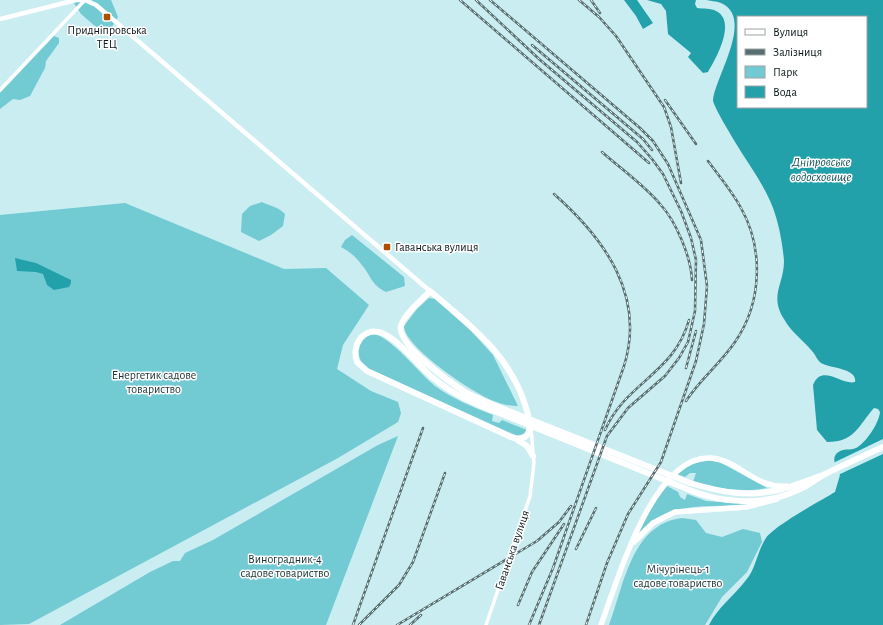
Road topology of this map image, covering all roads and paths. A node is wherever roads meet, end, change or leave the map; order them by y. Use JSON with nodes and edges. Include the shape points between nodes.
{"nodes":[{"id":1,"x":85,"y":0,"type":"edge"},
{"id":2,"x":0,"y":19,"type":"edge"},
{"id":3,"x":0,"y":90,"type":"edge"},
{"id":4,"x":430,"y":291,"type":"junction"},
{"id":5,"x":500,"y":411,"type":"junction"},
{"id":6,"x":530,"y":424,"type":"junction"},
{"id":7,"x":511,"y":437,"type":"junction"},
{"id":8,"x":883,"y":447,"type":"edge"},
{"id":9,"x":533,"y":456,"type":"junction"},
{"id":10,"x":826,"y":474,"type":"junction"},
{"id":11,"x":688,"y":486,"type":"junction"},
{"id":12,"x":792,"y":486,"type":"junction"},
{"id":13,"x":786,"y":495,"type":"junction"},
{"id":14,"x":631,"y":545,"type":"junction"},
{"id":15,"x":486,"y":625,"type":"edge"},
{"id":16,"x":601,"y":625,"type":"edge"}],
"edges":[{"from":1,"to":2,"type":"street"},
{"from":1,"to":3,"type":"street"},
{"from":1,"to":4,"type":"street","name":"Гаванська вулиця","via":[[96,5]]},
{"from":4,"to":5,"type":"main road","via":[[403,320],[400,330],[402,336],[408,345],[448,380]]},
{"from":4,"to":6,"type":"main road","name":"Гаванська вулиця","via":[[488,342],[500,356],[523,400]]},
{"from":5,"to":7,"type":"main road","via":[[452,392],[432,378],[387,336],[373,332],[367,333],[359,340],[355,354],[361,367]]},
{"from":5,"to":11,"type":"main road"},
{"from":6,"to":7,"type":"main road","via":[[525,437]]},
{"from":6,"to":9,"type":"street","name":"Гаванська вулиця"},
{"from":7,"to":9,"type":"main road","via":[[528,446]]},
{"from":8,"to":10,"type":"main road"},
{"from":9,"to":15,"type":"street","name":"Гаванська вулиця","via":[[533,480],[527,510]]},
{"from":10,"to":12,"type":"main road"},
{"from":10,"to":13,"type":"main road"},
{"from":11,"to":12,"type":"main road","via":[[742,494]]},
{"from":11,"to":13,"type":"main road","via":[[714,498],[733,500],[751,501]]},
{"from":12,"to":14,"type":"main road","via":[[772,486],[717,459],[699,459],[680,468],[660,491],[640,523]]},
{"from":13,"to":14,"type":"main road","via":[[772,502],[752,506],[675,512],[646,528]]},
{"from":14,"to":16,"type":"main road"}]}
